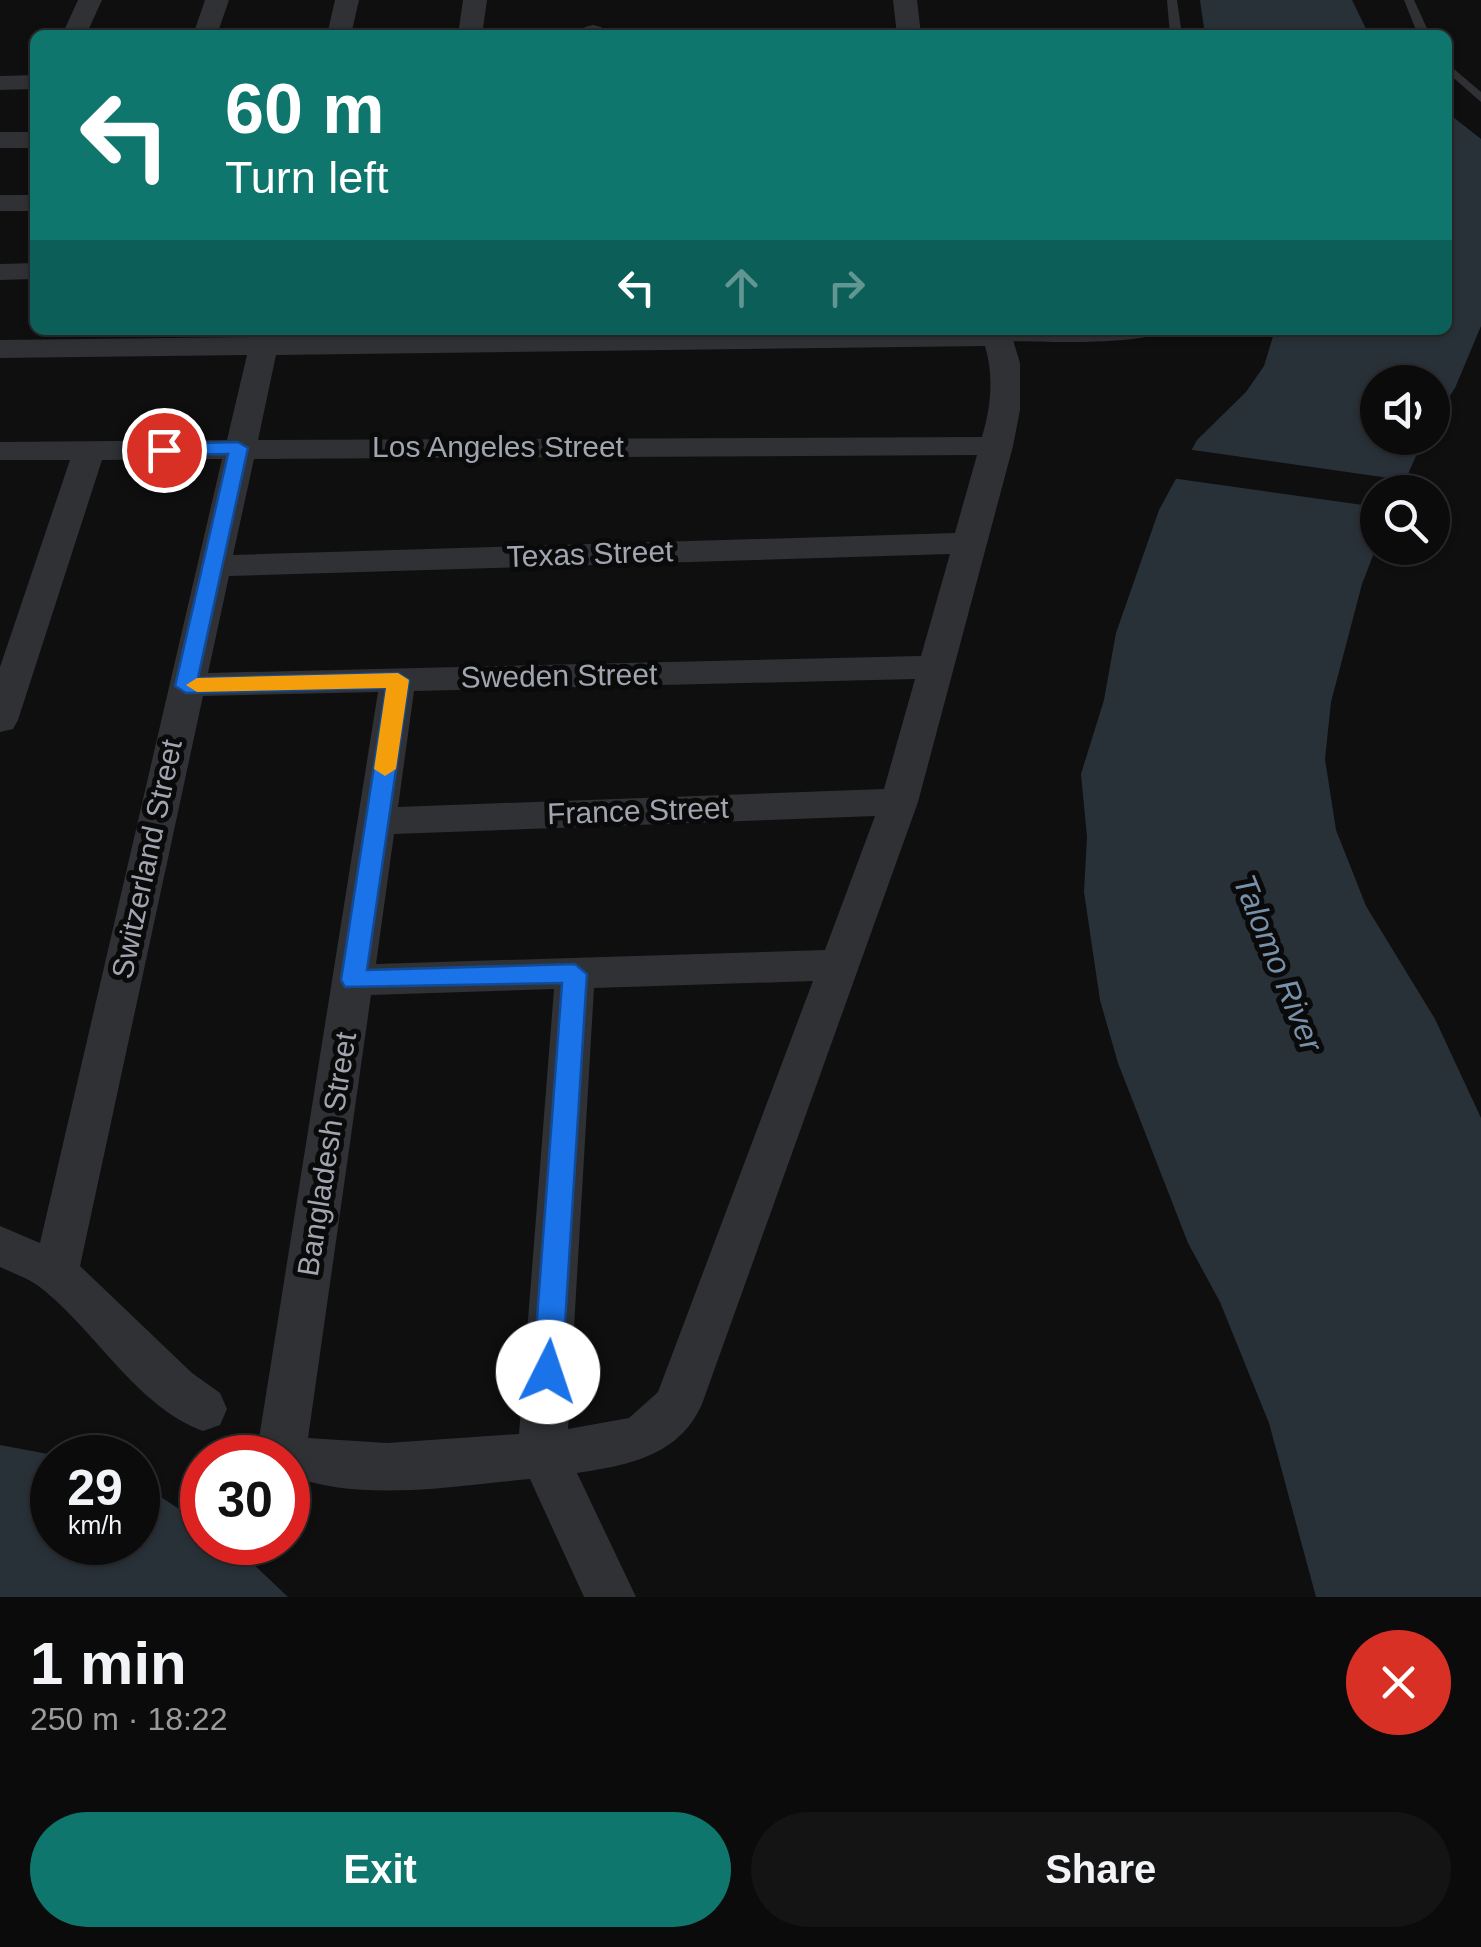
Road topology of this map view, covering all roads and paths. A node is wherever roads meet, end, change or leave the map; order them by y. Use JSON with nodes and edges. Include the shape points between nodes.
{"nodes":[{"id":1,"x":90,"y":0,"type":"edge"},
{"id":2,"x":218,"y":0,"type":"edge"},
{"id":3,"x":348,"y":0,"type":"edge"},
{"id":4,"x":475,"y":0,"type":"edge"},
{"id":5,"x":905,"y":0,"type":"edge"},
{"id":6,"x":1172,"y":0,"type":"edge"},
{"id":7,"x":1410,"y":0,"type":"edge"},
{"id":8,"x":76,"y":30,"type":"edge"},
{"id":9,"x":207,"y":30,"type":"edge"},
{"id":10,"x":340,"y":30,"type":"edge"},
{"id":11,"x":471,"y":30,"type":"edge"},
{"id":12,"x":909,"y":30,"type":"edge"},
{"id":13,"x":1175,"y":30,"type":"edge"},
{"id":14,"x":1422,"y":30,"type":"edge"},
{"id":15,"x":1452,"y":71,"type":"edge"},
{"id":16,"x":30,"y":82,"type":"edge"},
{"id":17,"x":0,"y":83,"type":"edge"},
{"id":18,"x":1481,"y":98,"type":"edge"},
{"id":19,"x":0,"y":140,"type":"edge"},
{"id":20,"x":30,"y":140,"type":"edge"},
{"id":21,"x":30,"y":203,"type":"edge"},
{"id":22,"x":0,"y":204,"type":"edge"},
{"id":23,"x":30,"y":271,"type":"edge"},
{"id":24,"x":0,"y":272,"type":"edge"},
{"id":25,"x":813,"y":335,"type":"edge"},
{"id":26,"x":996,"y":335,"type":"edge"},
{"id":27,"x":265,"y":338,"type":"edge"},
{"id":28,"x":0,"y":349,"type":"edge"},
{"id":29,"x":997,"y":446,"type":"junction"},
{"id":30,"x":238,"y":448,"type":"junction"},
{"id":31,"x":0,"y":451,"type":"edge"},
{"id":32,"x":89,"y":451,"type":"junction"},
{"id":33,"x":968,"y":543,"type":"junction"},
{"id":34,"x":212,"y":566,"type":"junction"},
{"id":35,"x":933,"y":667,"type":"junction"},
{"id":36,"x":398,"y":680,"type":"junction"},
{"id":37,"x":186,"y":686,"type":"junction"},
{"id":38,"x":0,"y":720,"type":"edge"},
{"id":39,"x":899,"y":802,"type":"junction"},
{"id":40,"x":377,"y":822,"type":"junction"},
{"id":41,"x":840,"y":965,"type":"junction"},
{"id":42,"x":575,"y":974,"type":"junction"},
{"id":43,"x":354,"y":980,"type":"junction"},
{"id":44,"x":0,"y":1245,"type":"edge"},
{"id":45,"x":56,"y":1272,"type":"junction"},
{"id":46,"x":204,"y":1410,"type":"dead end"},
{"id":47,"x":542,"y":1452,"type":"junction"},
{"id":48,"x":610,"y":1597,"type":"edge"}],
"edges":[{"from":1,"to":8,"type":"street"},
{"from":2,"to":9,"type":"street"},
{"from":3,"to":10,"type":"street"},
{"from":4,"to":11,"type":"street"},
{"from":5,"to":12,"type":"street"},
{"from":6,"to":13,"type":"lane"},
{"from":7,"to":14,"type":"lane"},
{"from":15,"to":18,"type":"lane"},
{"from":16,"to":17,"type":"street"},
{"from":19,"to":20,"type":"street"},
{"from":21,"to":22,"type":"street"},
{"from":23,"to":24,"type":"street"},
{"from":25,"to":27,"type":"street"},
{"from":26,"to":29,"type":"street","via":[[1008,385]]},
{"from":27,"to":28,"type":"street"},
{"from":27,"to":30,"type":"street","name":"Switzerland Street"},
{"from":29,"to":30,"type":"street","name":"Los Angeles Street"},
{"from":29,"to":33,"type":"street"},
{"from":30,"to":32,"type":"street","name":"Los Angeles Street"},
{"from":30,"to":34,"type":"street","name":"Switzerland Street"},
{"from":31,"to":32,"type":"street","name":"Los Angeles Street"},
{"from":32,"to":38,"type":"street"},
{"from":33,"to":34,"type":"street","name":"Texas Street"},
{"from":33,"to":35,"type":"street"},
{"from":34,"to":37,"type":"street","name":"Switzerland Street"},
{"from":35,"to":36,"type":"street","name":"Sweden Street"},
{"from":35,"to":39,"type":"street"},
{"from":36,"to":37,"type":"street","name":"Sweden Street"},
{"from":36,"to":40,"type":"street","name":"Bangladesh Street"},
{"from":37,"to":45,"type":"street","name":"Switzerland Street"},
{"from":39,"to":40,"type":"street","name":"France Street"},
{"from":39,"to":41,"type":"street"},
{"from":40,"to":43,"type":"street","name":"Bangladesh Street"},
{"from":41,"to":42,"type":"street"},
{"from":41,"to":47,"type":"street","via":[[678,1404],[635,1439]]},
{"from":42,"to":43,"type":"street"},
{"from":42,"to":47,"type":"street"},
{"from":43,"to":47,"type":"street","name":"Bangladesh Street","via":[[282,1451],[325,1465],[367,1466]]},
{"from":44,"to":45,"type":"street"},
{"from":45,"to":46,"type":"street"},
{"from":47,"to":48,"type":"street"}]}
